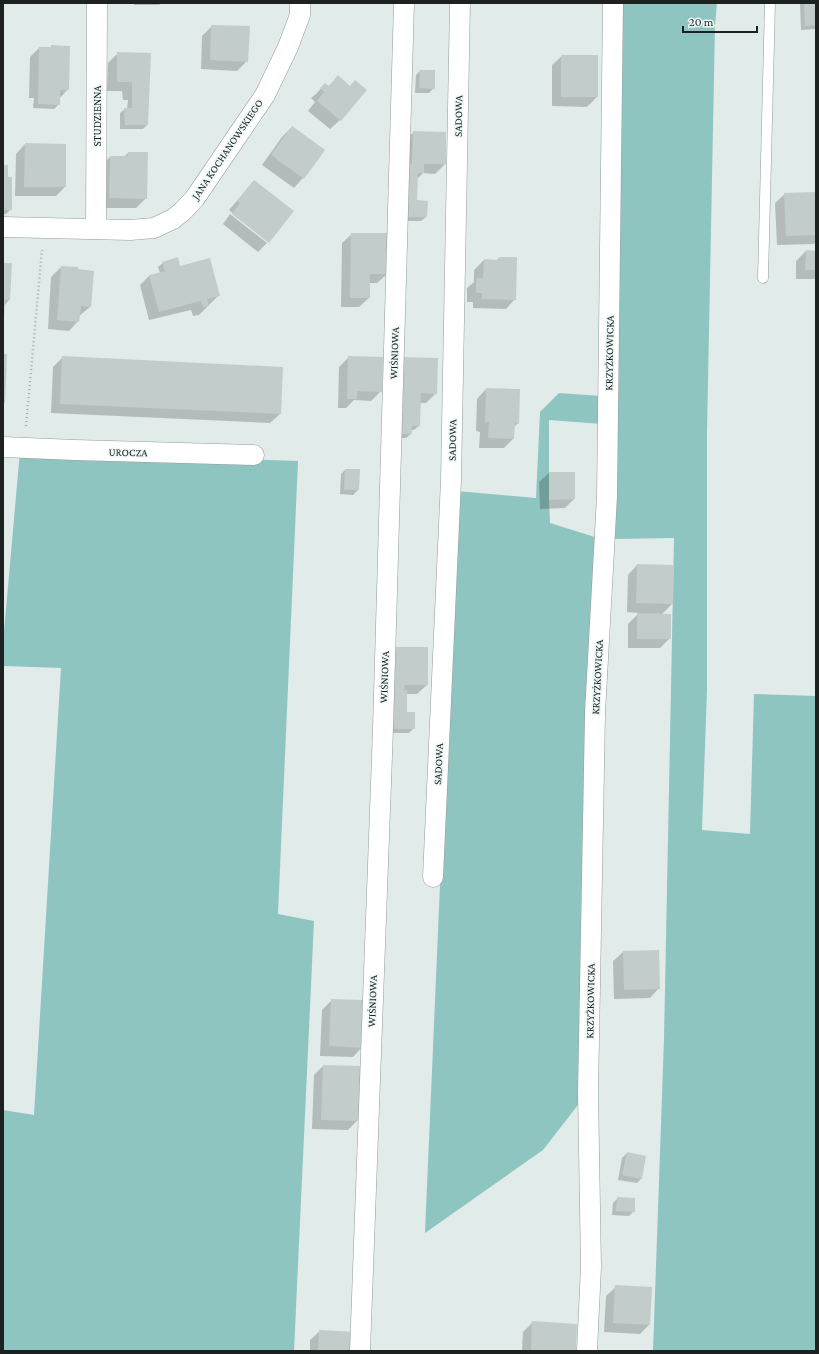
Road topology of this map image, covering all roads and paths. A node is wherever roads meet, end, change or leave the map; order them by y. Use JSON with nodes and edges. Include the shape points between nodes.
{"nodes":[{"id":1,"x":97,"y":3,"type":"edge"},
{"id":2,"x":300,"y":3,"type":"edge"},
{"id":3,"x":404,"y":3,"type":"edge"},
{"id":4,"x":460,"y":3,"type":"edge"},
{"id":5,"x":613,"y":3,"type":"edge"},
{"id":6,"x":770,"y":3,"type":"edge"},
{"id":7,"x":3,"y":227,"type":"edge"},
{"id":8,"x":44,"y":228,"type":"junction"},
{"id":9,"x":96,"y":229,"type":"junction"},
{"id":10,"x":763,"y":278,"type":"dead end"},
{"id":11,"x":3,"y":447,"type":"edge"},
{"id":12,"x":25,"y":448,"type":"junction"},
{"id":13,"x":254,"y":455,"type":"dead end"},
{"id":14,"x":433,"y":877,"type":"dead end"},
{"id":15,"x":360,"y":1351,"type":"edge"},
{"id":16,"x":587,"y":1351,"type":"edge"}],
"edges":[{"from":1,"to":9,"type":"street","name":"STUDZIENNA"},
{"from":2,"to":9,"type":"street","name":"JANA KOCHANOWSKIEGO","via":[[300,15],[288,47],[264,95],[196,198],[172,219],[154,228]]},
{"from":3,"to":15,"type":"street","name":"WIŚNIOWA","via":[[383,729]]},
{"from":4,"to":14,"type":"street","name":"SADOWA","via":[[451,480]]},
{"from":5,"to":16,"type":"street","name":"KRZYŻKOWICKA","via":[[607,496],[596,713],[589,1024],[591,1267]]},
{"from":6,"to":10,"type":"lane"},
{"from":7,"to":8,"type":"street","name":"JANA KOCHANOWSKIEGO"},
{"from":8,"to":9,"type":"street","name":"JANA KOCHANOWSKIEGO"},
{"from":8,"to":12,"type":"path"},
{"from":11,"to":12,"type":"street","name":"UROCZA"},
{"from":12,"to":13,"type":"street","name":"UROCZA"}]}
